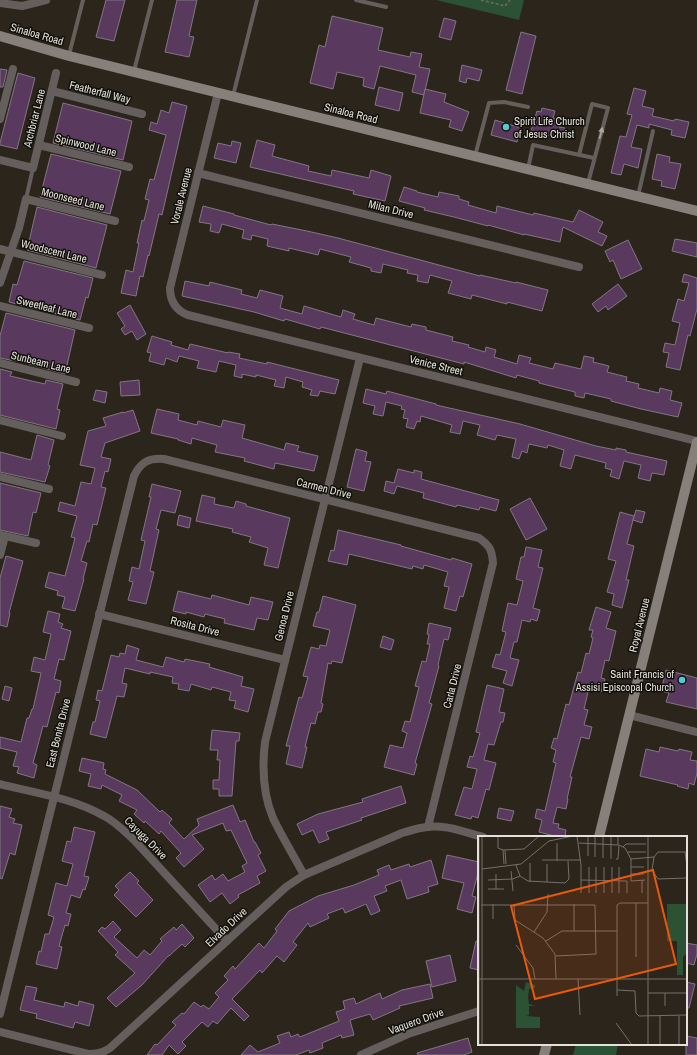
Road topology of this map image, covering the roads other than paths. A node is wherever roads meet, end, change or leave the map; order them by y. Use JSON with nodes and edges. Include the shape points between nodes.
{"nodes":[{"id":1,"x":46,"y":0,"type":"edge"},
{"id":2,"x":83,"y":0,"type":"edge"},
{"id":3,"x":152,"y":0,"type":"edge"},
{"id":4,"x":257,"y":0,"type":"edge"},
{"id":5,"x":356,"y":0,"type":"edge"},
{"id":6,"x":0,"y":3,"type":"edge"},
{"id":7,"x":386,"y":8,"type":"dead end"},
{"id":8,"x":0,"y":36,"type":"edge"},
{"id":9,"x":69,"y":56,"type":"junction"},
{"id":10,"x":13,"y":69,"type":"dead end"},
{"id":11,"x":134,"y":72,"type":"junction"},
{"id":12,"x":56,"y":73,"type":"dead end"},
{"id":13,"x":52,"y":91,"type":"junction"},
{"id":14,"x":218,"y":93,"type":"junction"},
{"id":15,"x":233,"y":96,"type":"junction"},
{"id":16,"x":528,"y":107,"type":"dead end"},
{"id":17,"x":142,"y":114,"type":"dead end"},
{"id":18,"x":0,"y":119,"type":"edge"},
{"id":19,"x":654,"y":131,"type":"dead end"},
{"id":20,"x":39,"y":145,"type":"junction"},
{"id":21,"x":579,"y":155,"type":"junction"},
{"id":22,"x":475,"y":156,"type":"junction"},
{"id":23,"x":594,"y":158,"type":"junction"},
{"id":24,"x":0,"y":160,"type":"edge"},
{"id":25,"x":129,"y":167,"type":"dead end"},
{"id":26,"x":34,"y":168,"type":"junction"},
{"id":27,"x":528,"y":169,"type":"junction"},
{"id":28,"x":198,"y":173,"type":"junction"},
{"id":29,"x":588,"y":184,"type":"junction"},
{"id":30,"x":638,"y":196,"type":"junction"},
{"id":31,"x":26,"y":199,"type":"junction"},
{"id":32,"x":697,"y":211,"type":"edge"},
{"id":33,"x":115,"y":221,"type":"dead end"},
{"id":34,"x":0,"y":249,"type":"edge"},
{"id":35,"x":10,"y":252,"type":"junction"},
{"id":36,"x":579,"y":267,"type":"dead end"},
{"id":37,"x":102,"y":275,"type":"dead end"},
{"id":38,"x":0,"y":284,"type":"edge"},
{"id":39,"x":173,"y":304,"type":"joint"},
{"id":40,"x":0,"y":306,"type":"edge"},
{"id":41,"x":89,"y":328,"type":"dead end"},
{"id":42,"x":360,"y":358,"type":"junction"},
{"id":43,"x":0,"y":363,"type":"edge"},
{"id":44,"x":76,"y":382,"type":"dead end"},
{"id":45,"x":0,"y":420,"type":"edge"},
{"id":46,"x":62,"y":436,"type":"dead end"},
{"id":47,"x":697,"y":442,"type":"edge"},
{"id":48,"x":146,"y":461,"type":"joint"},
{"id":49,"x":0,"y":477,"type":"edge"},
{"id":50,"x":49,"y":489,"type":"dead end"},
{"id":51,"x":324,"y":499,"type":"junction"},
{"id":52,"x":2,"y":535,"type":"edge"},
{"id":53,"x":36,"y":543,"type":"dead end"},
{"id":54,"x":491,"y":551,"type":"joint"},
{"id":55,"x":0,"y":555,"type":"edge"},
{"id":56,"x":99,"y":614,"type":"junction"},
{"id":57,"x":285,"y":660,"type":"junction"},
{"id":58,"x":629,"y":715,"type":"junction"},
{"id":59,"x":697,"y":732,"type":"edge"},
{"id":60,"x":0,"y":784,"type":"edge"},
{"id":61,"x":54,"y":797,"type":"junction"},
{"id":62,"x":428,"y":827,"type":"junction"},
{"id":63,"x":479,"y":836,"type":"edge"},
{"id":64,"x":599,"y":836,"type":"edge"},
{"id":65,"x":304,"y":875,"type":"junction"},
{"id":66,"x":227,"y":941,"type":"junction"},
{"id":67,"x":478,"y":1011,"type":"edge"},
{"id":68,"x":0,"y":1014,"type":"edge"},
{"id":69,"x":0,"y":1032,"type":"edge"},
{"id":70,"x":547,"y":1045,"type":"edge"},
{"id":71,"x":361,"y":1055,"type":"edge"},
{"id":72,"x":544,"y":1055,"type":"edge"}],
"edges":[{"from":1,"to":6,"type":"street","via":[[22,6]]},
{"from":2,"to":9,"type":"lane"},
{"from":3,"to":11,"type":"lane"},
{"from":4,"to":15,"type":"lane"},
{"from":5,"to":7,"type":"lane"},
{"from":8,"to":9,"type":"street","name":"Sinaloa Road"},
{"from":9,"to":11,"type":"street","name":"Sinaloa Road"},
{"from":10,"to":18,"type":"street"},
{"from":11,"to":14,"type":"street","name":"Sinaloa Road"},
{"from":12,"to":13,"type":"street","name":"Archbriar Lane"},
{"from":13,"to":17,"type":"street","name":"Featherfall Way"},
{"from":13,"to":20,"type":"street","name":"Archbriar Lane"},
{"from":14,"to":15,"type":"street","name":"Sinaloa Road"},
{"from":14,"to":28,"type":"street","name":"Vorale Avenue"},
{"from":15,"to":22,"type":"street","name":"Sinaloa Road"},
{"from":16,"to":22,"type":"lane","via":[[489,102]]},
{"from":19,"to":30,"type":"lane"},
{"from":20,"to":25,"type":"street","name":"Spinwood Lane"},
{"from":20,"to":26,"type":"street","name":"Archbriar Lane"},
{"from":21,"to":23,"type":"lane"},
{"from":23,"to":21,"type":"lane","one_way":true,"via":[[608,108],[592,104]]},
{"from":21,"to":27,"type":"lane","via":[[533,145]]},
{"from":22,"to":27,"type":"street","name":"Sinaloa Road"},
{"from":23,"to":29,"type":"lane"},
{"from":24,"to":26,"type":"street"},
{"from":26,"to":31,"type":"lane"},
{"from":27,"to":29,"type":"street","name":"Sinaloa Road"},
{"from":28,"to":36,"type":"street","name":"Milan Drive"},
{"from":28,"to":39,"type":"street","name":"Vorale Avenue","via":[[170,288]]},
{"from":29,"to":30,"type":"street","name":"Sinaloa Road"},
{"from":30,"to":32,"type":"street","name":"Sinaloa Road"},
{"from":31,"to":33,"type":"street","name":"Moonseed Lane"},
{"from":31,"to":35,"type":"street"},
{"from":34,"to":35,"type":"street","name":"Woodscent Lane"},
{"from":35,"to":37,"type":"street","name":"Woodscent Lane"},
{"from":35,"to":38,"type":"street"},
{"from":39,"to":42,"type":"street","name":"Venice Street","via":[[188,315]]},
{"from":40,"to":41,"type":"street","name":"Sweetleaf Lane"},
{"from":42,"to":47,"type":"street","name":"Venice Street"},
{"from":42,"to":51,"type":"street","name":"Genoa Drive"},
{"from":43,"to":44,"type":"street","name":"Sunbeam Lane"},
{"from":45,"to":46,"type":"street"},
{"from":47,"to":58,"type":"street","name":"Royal Avenue"},
{"from":48,"to":51,"type":"street","name":"Carmen Drive","via":[[154,458],[164,459]]},
{"from":48,"to":56,"type":"street","name":"East Bonita Drive","via":[[138,467],[134,476]]},
{"from":49,"to":50,"type":"street"},
{"from":51,"to":54,"type":"street","name":"Carmen Drive","via":[[478,538],[487,544]]},
{"from":51,"to":57,"type":"street","name":"Genoa Drive"},
{"from":52,"to":53,"type":"street"},
{"from":52,"to":55,"type":"street"},
{"from":54,"to":62,"type":"street","name":"Carla Drive","via":[[493,563]]},
{"from":56,"to":57,"type":"street","name":"Rosita Drive"},
{"from":56,"to":61,"type":"street","name":"East Bonita Drive"},
{"from":57,"to":65,"type":"street","name":"Genoa Drive","via":[[265,742],[263,777],[273,817]]},
{"from":58,"to":59,"type":"street"},
{"from":58,"to":64,"type":"street","name":"Royal Avenue"},
{"from":60,"to":61,"type":"street","name":"Cayuga Drive"},
{"from":61,"to":66,"type":"street","name":"Cayuga Drive","via":[[90,808],[122,828]]},
{"from":61,"to":68,"type":"street","name":"East Bonita Drive"},
{"from":62,"to":63,"type":"street","name":"Elvado Drive","via":[[443,827]]},
{"from":62,"to":65,"type":"street","name":"Elvado Drive","via":[[402,833]]},
{"from":65,"to":66,"type":"street","name":"Elvado Drive","via":[[286,887]]},
{"from":66,"to":69,"type":"street","name":"Elvado Drive","via":[[104,1052],[88,1054]]},
{"from":67,"to":71,"type":"street","name":"Vaquero Drive","via":[[408,1034]]},
{"from":70,"to":72,"type":"street"}]}
